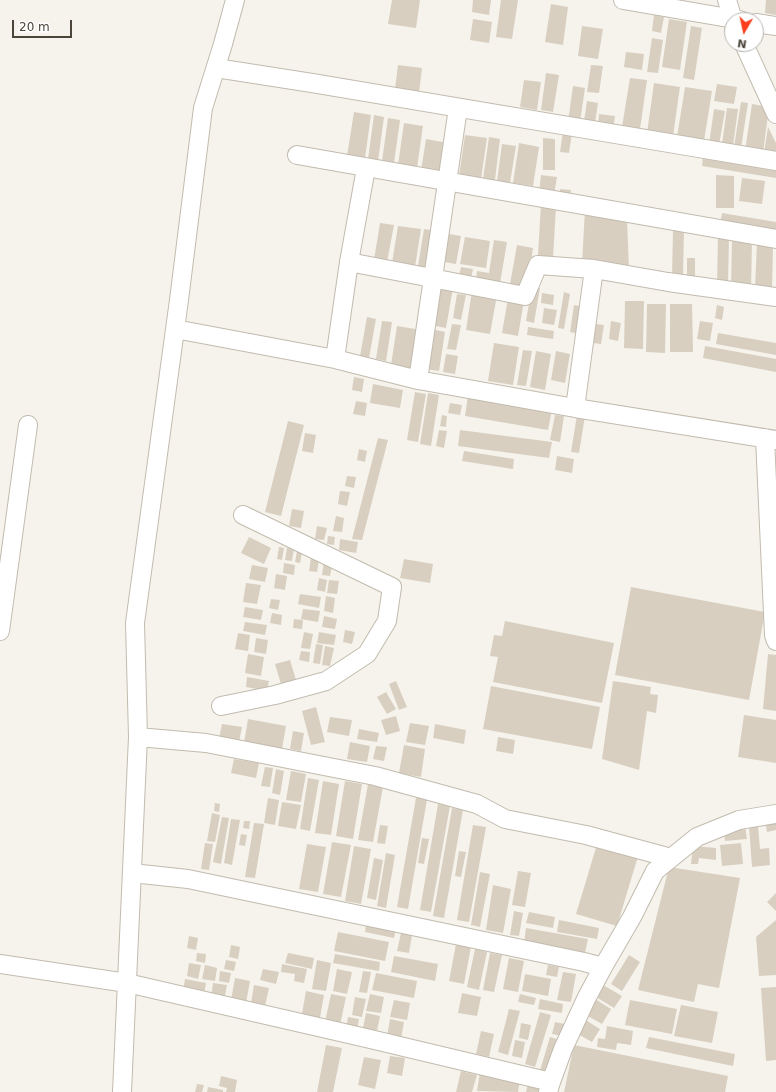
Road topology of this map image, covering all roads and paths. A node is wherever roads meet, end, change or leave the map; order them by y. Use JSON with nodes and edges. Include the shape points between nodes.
{"nodes":[{"id":1,"x":235,"y":0,"type":"edge"},
{"id":2,"x":623,"y":0,"type":"edge"},
{"id":3,"x":727,"y":0,"type":"edge"},
{"id":4,"x":732,"y":12,"type":"edge"},
{"id":5,"x":724,"y":18,"type":"edge"},
{"id":6,"x":764,"y":24,"type":"edge"},
{"id":7,"x":776,"y":26,"type":"edge"},
{"id":8,"x":748,"y":52,"type":"edge"},
{"id":9,"x":216,"y":68,"type":"junction"},
{"id":10,"x":458,"y":108,"type":"junction"},
{"id":11,"x":776,"y":114,"type":"edge"},
{"id":12,"x":297,"y":156,"type":"dead end"},
{"id":13,"x":776,"y":161,"type":"edge"},
{"id":14,"x":366,"y":168,"type":"junction"},
{"id":15,"x":447,"y":182,"type":"junction"},
{"id":16,"x":776,"y":239,"type":"edge"},
{"id":17,"x":349,"y":262,"type":"junction"},
{"id":18,"x":594,"y":269,"type":"junction"},
{"id":19,"x":433,"y":279,"type":"junction"},
{"id":20,"x":776,"y":297,"type":"edge"},
{"id":21,"x":175,"y":329,"type":"junction"},
{"id":22,"x":335,"y":359,"type":"junction"},
{"id":23,"x":418,"y":380,"type":"junction"},
{"id":24,"x":575,"y":408,"type":"junction"},
{"id":25,"x":28,"y":425,"type":"dead end"},
{"id":26,"x":770,"y":439,"type":"edge"},
{"id":27,"x":243,"y":516,"type":"dead end"},
{"id":28,"x":0,"y":631,"type":"edge"},
{"id":29,"x":776,"y":641,"type":"edge"},
{"id":30,"x":221,"y":706,"type":"dead end"},
{"id":31,"x":138,"y":737,"type":"junction"},
{"id":32,"x":776,"y":814,"type":"edge"},
{"id":33,"x":671,"y":858,"type":"junction"},
{"id":34,"x":132,"y":873,"type":"junction"},
{"id":35,"x":0,"y":964,"type":"edge"},
{"id":36,"x":603,"y":967,"type":"junction"},
{"id":37,"x":127,"y":983,"type":"junction"},
{"id":38,"x":550,"y":1087,"type":"edge"},
{"id":39,"x":122,"y":1092,"type":"edge"}],
"edges":[{"from":1,"to":9,"type":"street"},
{"from":2,"to":5,"type":"street"},
{"from":3,"to":4,"type":"street"},
{"from":6,"to":7,"type":"street"},
{"from":8,"to":11,"type":"street"},
{"from":9,"to":10,"type":"street"},
{"from":9,"to":21,"type":"street","via":[[203,108]]},
{"from":10,"to":13,"type":"street"},
{"from":10,"to":15,"type":"street"},
{"from":12,"to":14,"type":"street"},
{"from":14,"to":15,"type":"street"},
{"from":14,"to":17,"type":"street"},
{"from":15,"to":16,"type":"street"},
{"from":15,"to":19,"type":"street"},
{"from":17,"to":19,"type":"street"},
{"from":17,"to":22,"type":"street"},
{"from":18,"to":19,"type":"street","via":[[538,265],[525,296]]},
{"from":18,"to":20,"type":"street"},
{"from":18,"to":24,"type":"street"},
{"from":19,"to":23,"type":"street"},
{"from":21,"to":22,"type":"street"},
{"from":21,"to":31,"type":"street","via":[[136,623]]},
{"from":22,"to":23,"type":"street"},
{"from":23,"to":24,"type":"street"},
{"from":24,"to":26,"type":"street"},
{"from":25,"to":28,"type":"street"},
{"from":26,"to":29,"type":"street"},
{"from":27,"to":30,"type":"street","via":[[392,587],[387,621],[367,654],[326,681]]},
{"from":31,"to":33,"type":"street","via":[[206,743],[375,776],[477,804],[505,820],[586,835]]},
{"from":31,"to":34,"type":"street"},
{"from":32,"to":33,"type":"street","via":[[739,820],[697,838]]},
{"from":33,"to":36,"type":"street","via":[[655,871]]},
{"from":34,"to":36,"type":"street","via":[[188,879]]},
{"from":34,"to":37,"type":"street"},
{"from":35,"to":37,"type":"street"},
{"from":36,"to":38,"type":"street","via":[[566,1042]]},
{"from":37,"to":38,"type":"street","via":[[366,1038]]},
{"from":37,"to":39,"type":"street"}]}
